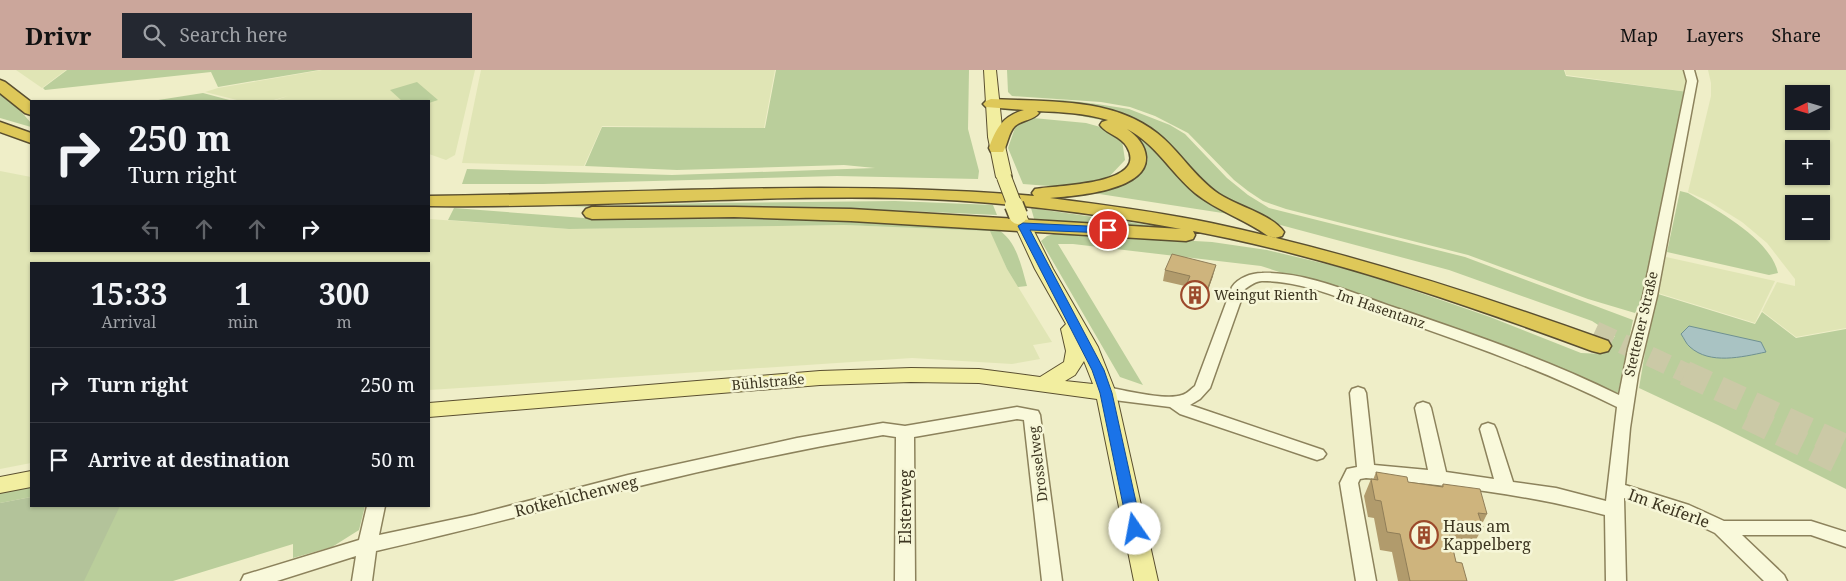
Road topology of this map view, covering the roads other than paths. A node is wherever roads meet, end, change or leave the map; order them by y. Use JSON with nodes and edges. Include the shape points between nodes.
{"nodes":[{"id":1,"x":990,"y":70,"type":"edge"},
{"id":2,"x":1689,"y":70,"type":"edge"},
{"id":3,"x":0,"y":84,"type":"edge"},
{"id":4,"x":992,"y":108,"type":"junction"},
{"id":5,"x":30,"y":109,"type":"edge"},
{"id":6,"x":1031,"y":113,"type":"junction"},
{"id":7,"x":0,"y":127,"type":"edge"},
{"id":8,"x":30,"y":138,"type":"edge"},
{"id":9,"x":0,"y":140,"type":"edge"},
{"id":10,"x":997,"y":148,"type":"junction"},
{"id":11,"x":30,"y":150,"type":"edge"},
{"id":12,"x":430,"y":192,"type":"edge"},
{"id":13,"x":1038,"y":193,"type":"junction"},
{"id":14,"x":430,"y":201,"type":"edge"},
{"id":15,"x":491,"y":201,"type":"junction"},
{"id":16,"x":1020,"y":221,"type":"junction"},
{"id":17,"x":1270,"y":236,"type":"junction"},
{"id":18,"x":1056,"y":290,"type":"junction"},
{"id":19,"x":1597,"y":339,"type":"tunnel mouth"},
{"id":20,"x":1041,"y":385,"type":"junction"},
{"id":21,"x":1106,"y":393,"type":"junction"},
{"id":22,"x":1358,"y":393,"type":"dead end"},
{"id":23,"x":1174,"y":402,"type":"junction"},
{"id":24,"x":1624,"y":404,"type":"junction"},
{"id":25,"x":1423,"y":408,"type":"dead end"},
{"id":26,"x":430,"y":410,"type":"edge"},
{"id":27,"x":1488,"y":429,"type":"dead end"},
{"id":28,"x":905,"y":432,"type":"junction"},
{"id":29,"x":1317,"y":454,"type":"dead end"},
{"id":30,"x":1366,"y":471,"type":"junction"},
{"id":31,"x":1438,"y":478,"type":"junction"},
{"id":32,"x":30,"y":479,"type":"edge"},
{"id":33,"x":0,"y":485,"type":"edge"},
{"id":34,"x":1506,"y":488,"type":"junction"},
{"id":35,"x":1616,"y":489,"type":"junction"},
{"id":36,"x":376,"y":507,"type":"edge"},
{"id":37,"x":1614,"y":510,"type":"junction"},
{"id":38,"x":1722,"y":528,"type":"junction"},
{"id":39,"x":1846,"y":540,"type":"edge"},
{"id":40,"x":367,"y":545,"type":"junction"},
{"id":41,"x":251,"y":581,"type":"edge"},
{"id":42,"x":362,"y":581,"type":"edge"},
{"id":43,"x":904,"y":581,"type":"edge"},
{"id":44,"x":1052,"y":581,"type":"edge"},
{"id":45,"x":1146,"y":581,"type":"edge"},
{"id":46,"x":1366,"y":581,"type":"edge"},
{"id":47,"x":1616,"y":581,"type":"edge"},
{"id":48,"x":1777,"y":581,"type":"edge"}],
"edges":[{"from":1,"to":4,"type":"main road"},
{"from":2,"to":24,"type":"street","name":"Stettener Straße","via":[[1692,81],[1650,296]]},
{"from":3,"to":5,"type":"highway"},
{"from":4,"to":6,"type":"highway"},
{"from":4,"to":10,"type":"main road"},
{"from":4,"to":17,"type":"highway","via":[[1080,110],[1127,122],[1157,141],[1196,185],[1216,200],[1265,224]]},
{"from":6,"to":10,"type":"highway","via":[[1010,120]]},
{"from":6,"to":13,"type":"highway","via":[[1082,117],[1099,122],[1126,135],[1138,154],[1133,169],[1114,182],[1093,188]]},
{"from":7,"to":8,"type":"highway"},
{"from":9,"to":11,"type":"highway"},
{"from":10,"to":16,"type":"main road","bridge":true},
{"from":12,"to":13,"type":"highway","via":[[853,184],[952,186]]},
{"from":13,"to":17,"type":"highway","via":[[1151,208]]},
{"from":14,"to":15,"type":"highway"},
{"from":15,"to":16,"type":"highway","via":[[510,207],[580,212],[808,214]]},
{"from":15,"to":17,"type":"highway","via":[[794,193],[949,195],[1104,210]]},
{"from":16,"to":17,"type":"highway","via":[[1241,241]]},
{"from":16,"to":18,"type":"main road"},
{"from":17,"to":19,"type":"highway","via":[[1440,278]]},
{"from":18,"to":20,"type":"main road","via":[[1075,345],[1075,362],[1070,369]]},
{"from":18,"to":21,"type":"main road","via":[[1088,347]]},
{"from":20,"to":21,"type":"main road","name":"Bühlstraße"},
{"from":20,"to":26,"type":"main road","name":"Bühlstraße","via":[[962,375],[820,378]]},
{"from":21,"to":23,"type":"street"},
{"from":21,"to":45,"type":"main road"},
{"from":22,"to":30,"type":"street"},
{"from":23,"to":24,"type":"street","name":"Im Hasentanz","via":[[1186,400],[1202,388],[1239,287],[1249,279],[1265,276],[1339,294],[1429,325],[1588,385]]},
{"from":23,"to":29,"type":"street","via":[[1186,410]]},
{"from":24,"to":35,"type":"street","name":"Stettener Straße"},
{"from":25,"to":31,"type":"street"},
{"from":27,"to":34,"type":"street"},
{"from":28,"to":40,"type":"street","name":"Rotkehlchenweg","via":[[883,429],[797,444]]},
{"from":28,"to":43,"type":"street","name":"Elsterweg"},
{"from":28,"to":44,"type":"street","name":"Drosselweg","via":[[1017,413],[1032,415]]},
{"from":30,"to":31,"type":"street"},
{"from":30,"to":46,"type":"street","via":[[1353,474],[1349,483]]},
{"from":31,"to":34,"type":"street"},
{"from":32,"to":33,"type":"main road"},
{"from":34,"to":37,"type":"street","via":[[1556,495]]},
{"from":35,"to":37,"type":"street","name":"Stettener Straße"},
{"from":35,"to":38,"type":"street","name":"Im Keiferle","via":[[1684,510]]},
{"from":36,"to":40,"type":"street"},
{"from":37,"to":47,"type":"street","name":"Stettener Straße"},
{"from":38,"to":39,"type":"street","name":"Im Keiferle","via":[[1811,528]]},
{"from":38,"to":48,"type":"street","name":"Im Keiferle"},
{"from":40,"to":41,"type":"street","name":"Rotkehlchenweg"},
{"from":40,"to":42,"type":"street"}]}
